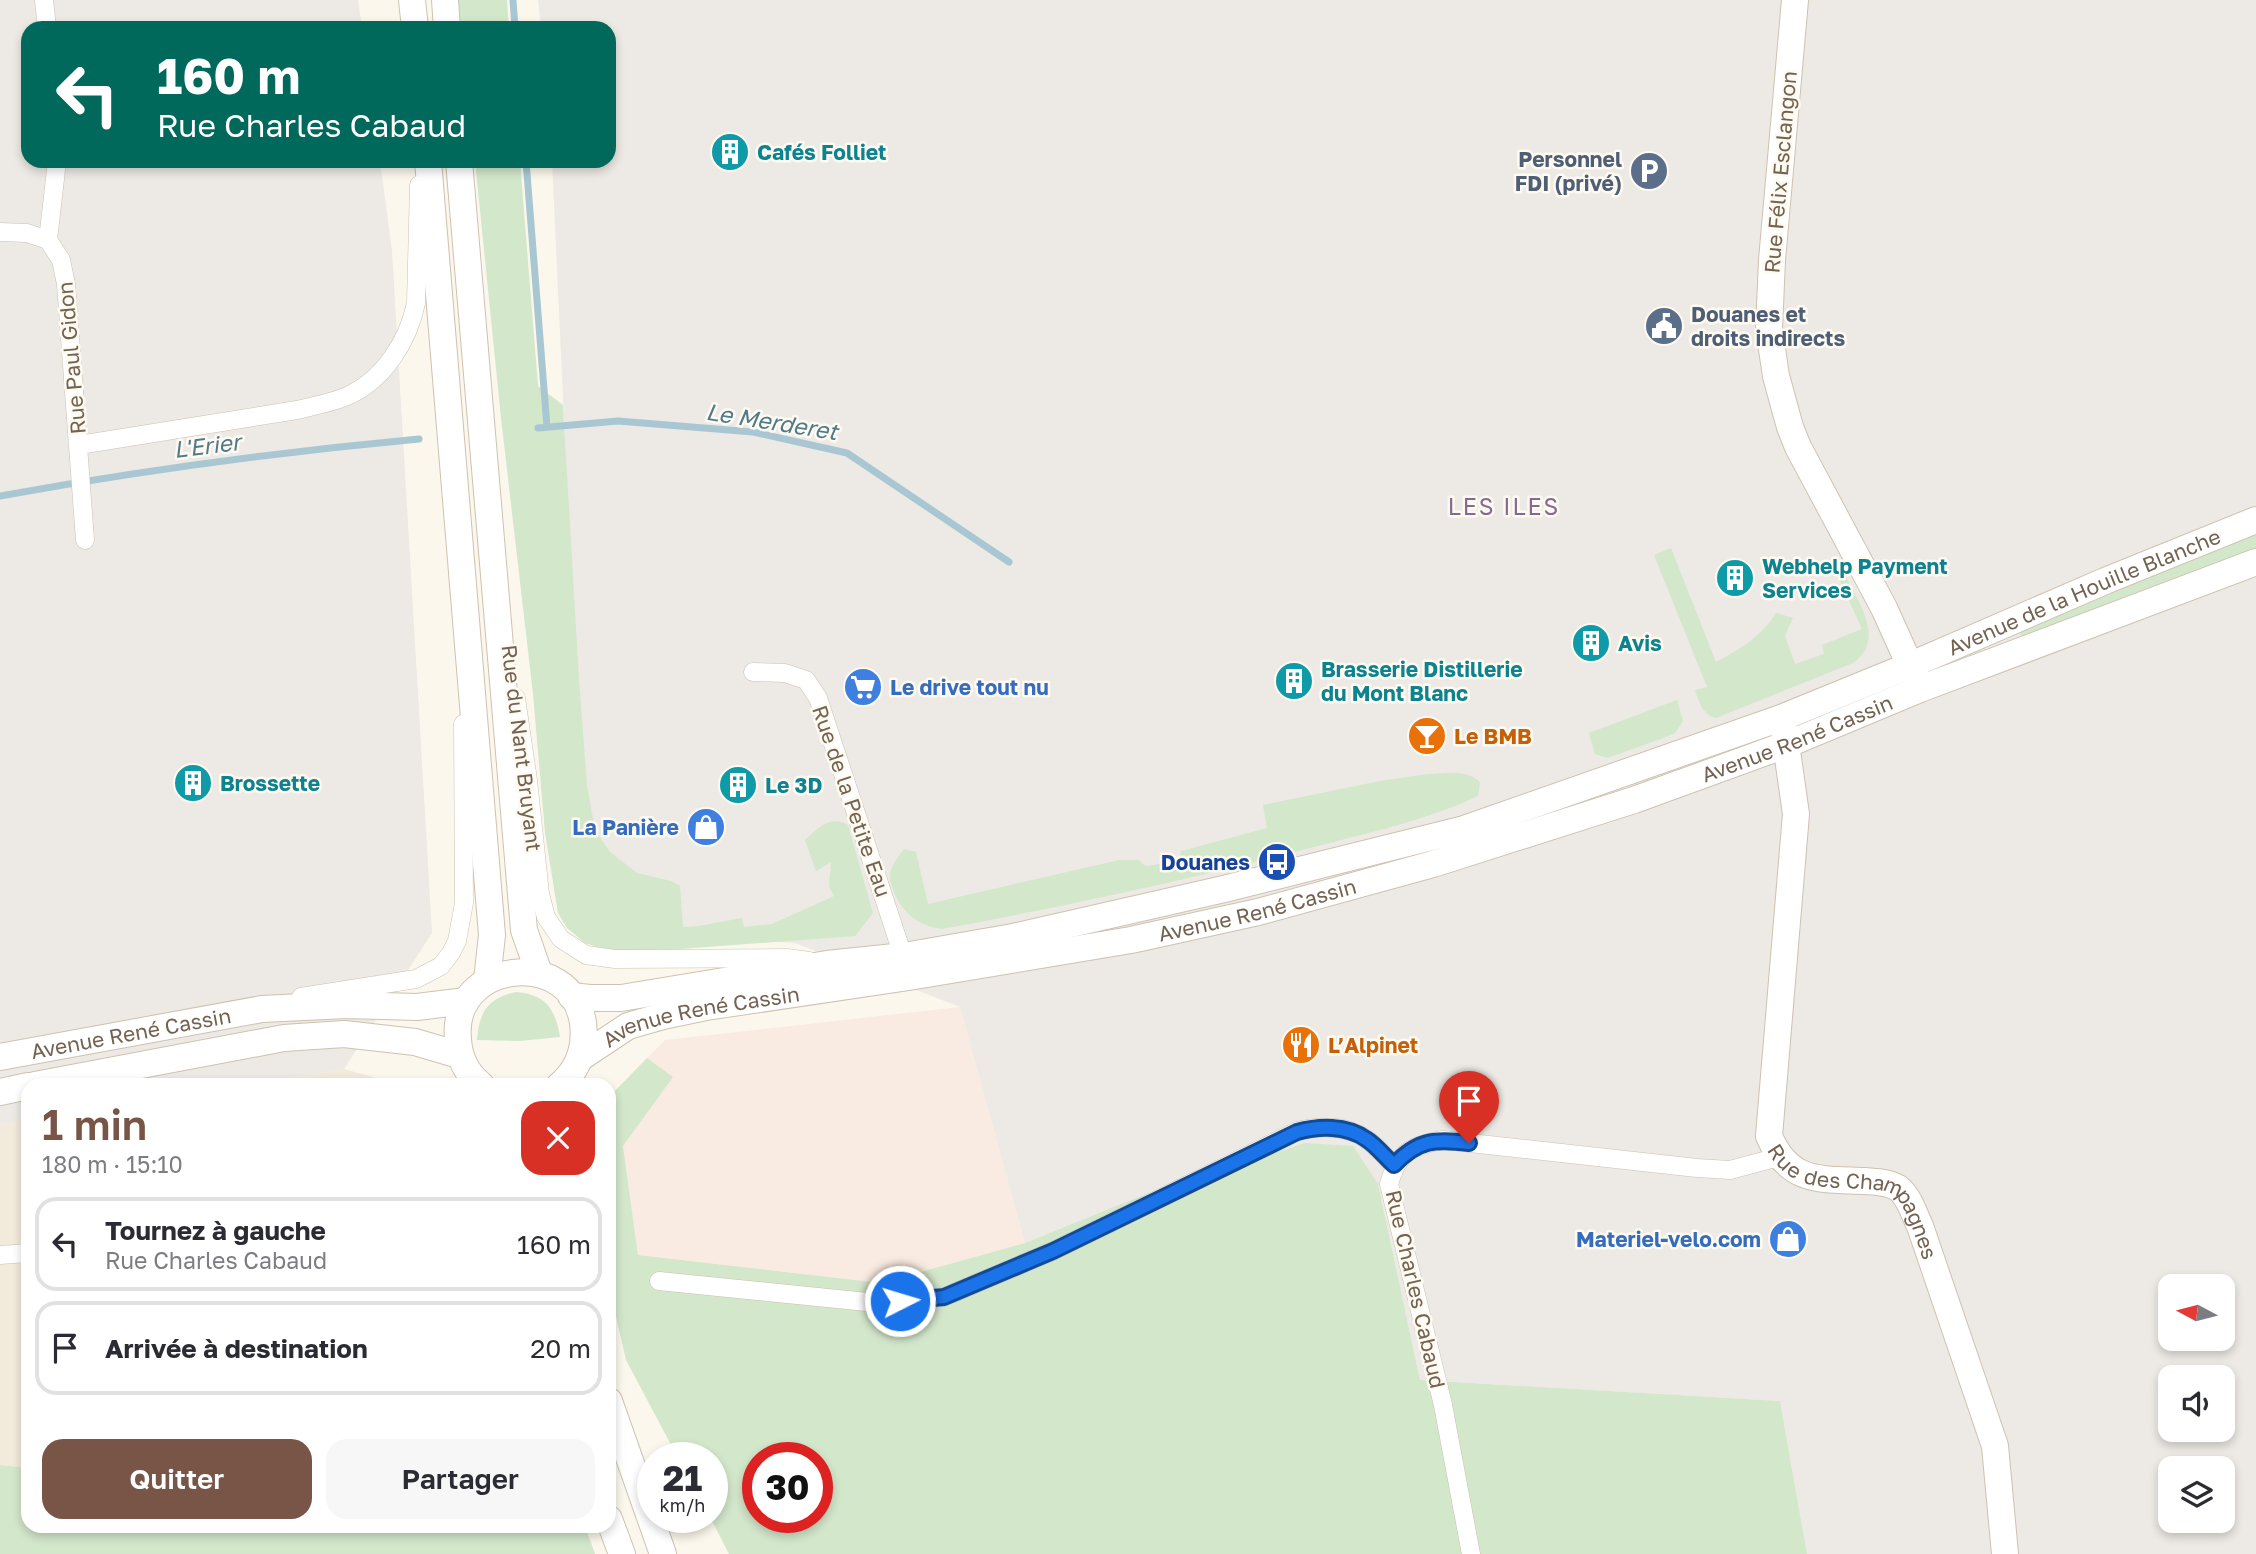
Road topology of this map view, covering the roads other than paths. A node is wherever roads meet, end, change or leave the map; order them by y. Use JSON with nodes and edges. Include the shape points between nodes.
{"nodes":[{"id":1,"x":44,"y":0,"type":"edge"},
{"id":2,"x":412,"y":0,"type":"edge"},
{"id":3,"x":445,"y":0,"type":"edge"},
{"id":4,"x":1795,"y":0,"type":"edge"},
{"id":5,"x":46,"y":21,"type":"edge"},
{"id":6,"x":414,"y":21,"type":"edge"},
{"id":7,"x":446,"y":21,"type":"edge"},
{"id":8,"x":56,"y":168,"type":"edge"},
{"id":9,"x":420,"y":168,"type":"edge"},
{"id":10,"x":429,"y":168,"type":"edge"},
{"id":11,"x":460,"y":168,"type":"edge"},
{"id":12,"x":0,"y":232,"type":"edge"},
{"id":13,"x":48,"y":240,"type":"junction"},
{"id":14,"x":79,"y":445,"type":"junction"},
{"id":15,"x":487,"y":494,"type":"junction"},
{"id":16,"x":2256,"y":520,"type":"edge"},
{"id":17,"x":85,"y":540,"type":"dead end"},
{"id":18,"x":2256,"y":562,"type":"edge"},
{"id":19,"x":463,"y":570,"type":"junction"},
{"id":20,"x":753,"y":672,"type":"dead end"},
{"id":21,"x":1916,"y":677,"type":"junction"},
{"id":22,"x":1781,"y":718,"type":"junction"},
{"id":23,"x":1788,"y":744,"type":"junction"},
{"id":24,"x":451,"y":953,"type":"joint"},
{"id":25,"x":615,"y":959,"type":"joint"},
{"id":26,"x":827,"y":964,"type":"junction"},
{"id":27,"x":906,"y":966,"type":"junction"},
{"id":28,"x":539,"y":973,"type":"junction"},
{"id":29,"x":488,"y":980,"type":"junction"},
{"id":30,"x":571,"y":996,"type":"junction"},
{"id":31,"x":466,"y":1000,"type":"junction"},
{"id":32,"x":262,"y":1009,"type":"junction"},
{"id":33,"x":459,"y":1055,"type":"junction"},
{"id":34,"x":0,"y":1057,"type":"edge"},
{"id":35,"x":580,"y":1058,"type":"junction"},
{"id":36,"x":73,"y":1078,"type":"edge"},
{"id":37,"x":472,"y":1078,"type":"edge"},
{"id":38,"x":568,"y":1078,"type":"edge"},
{"id":39,"x":21,"y":1088,"type":"edge"},
{"id":40,"x":0,"y":1092,"type":"edge"},
{"id":41,"x":1779,"y":1157,"type":"junction"},
{"id":42,"x":1394,"y":1165,"type":"junction"},
{"id":43,"x":21,"y":1254,"type":"edge"},
{"id":44,"x":0,"y":1255,"type":"edge"},
{"id":45,"x":659,"y":1281,"type":"dead end"},
{"id":46,"x":616,"y":1421,"type":"edge"},
{"id":47,"x":614,"y":1533,"type":"edge"},
{"id":48,"x":622,"y":1554,"type":"edge"},
{"id":49,"x":663,"y":1554,"type":"edge"},
{"id":50,"x":1471,"y":1554,"type":"edge"},
{"id":51,"x":2005,"y":1554,"type":"edge"}],
"edges":[{"from":1,"to":5,"type":"street"},
{"from":2,"to":6,"type":"main road"},
{"from":3,"to":7,"type":"main road"},
{"from":4,"to":21,"type":"main road","name":"Rue Félix Esclangon","via":[[1772,260],[1769,329],[1776,376],[1798,447]]},
{"from":8,"to":13,"type":"street"},
{"from":9,"to":14,"type":"street","name":"Rue Paul Gidon","via":[[413,317],[402,344],[373,379],[328,403]]},
{"from":10,"to":19,"type":"main road","name":"Rue du Nant Bruyant"},
{"from":11,"to":15,"type":"main road","name":"Rue du Nant Bruyant"},
{"from":12,"to":13,"type":"street"},
{"from":13,"to":14,"type":"street","name":"Rue Paul Gidon","via":[[61,260],[66,284]]},
{"from":14,"to":17,"type":"street","name":"Rue Paul Gidon"},
{"from":15,"to":25,"type":"street","name":"Rue du Nant Bruyant","via":[[546,916],[561,939],[586,955]]},
{"from":15,"to":28,"type":"main road","name":"Rue du Nant Bruyant","via":[[524,930]]},
{"from":16,"to":21,"type":"main road","name":"Avenue de la Houille Blanche","via":[[2105,581]]},
{"from":18,"to":21,"type":"main road","name":"Avenue de la Houille Blanche"},
{"from":19,"to":24,"type":"street","name":"Rue du Nant Bruyant","via":[[464,903]]},
{"from":19,"to":29,"type":"main road","name":"Rue du Nant Bruyant","via":[[492,936]]},
{"from":20,"to":27,"type":"street","name":"Rue de la Petite Eau","via":[[785,673],[806,680],[818,698]]},
{"from":21,"to":22,"type":"main road","name":"Avenue René Cassin"},
{"from":21,"to":23,"type":"main road","name":"Avenue René Cassin"},
{"from":22,"to":23,"type":"main road","name":"Rue des Champagnes"},
{"from":22,"to":27,"type":"main road","name":"Avenue René Cassin","via":[[1464,829]]},
{"from":23,"to":27,"type":"main road","name":"Avenue René Cassin","via":[[1634,800],[1433,864],[1258,912],[1131,940]]},
{"from":23,"to":41,"type":"main road","name":"Rue des Champagnes","via":[[1796,814],[1769,1117],[1769,1136]]},
{"from":24,"to":32,"type":"street","name":"Avenue René Cassin","via":[[441,966],[416,979],[303,997]]},
{"from":25,"to":26,"type":"street","name":"Avenue René Cassin","via":[[787,958]]},
{"from":26,"to":27,"type":"main road","name":"Avenue René Cassin"},
{"from":26,"to":30,"type":"main road","name":"Avenue René Cassin","via":[[621,998]]},
{"from":27,"to":35,"type":"main road","name":"Avenue René Cassin","via":[[663,1016],[628,1026]]},
{"from":28,"to":29,"type":"main road","via":[[512,971]]},
{"from":28,"to":30,"type":"main road"},
{"from":29,"to":31,"type":"main road"},
{"from":30,"to":35,"type":"main road","via":[[582,1015]]},
{"from":31,"to":32,"type":"main road","name":"Avenue René Cassin","via":[[417,1007]]},
{"from":31,"to":33,"type":"main road","via":[[456,1027]]},
{"from":32,"to":34,"type":"main road","name":"Avenue René Cassin"},
{"from":33,"to":36,"type":"main road","name":"Avenue René Cassin","via":[[415,1042],[344,1034],[284,1038]]},
{"from":33,"to":37,"type":"main road"},
{"from":35,"to":38,"type":"main road"},
{"from":39,"to":40,"type":"main road","name":"Avenue René Cassin"},
{"from":41,"to":42,"type":"street","name":"Rue Charles Cabaud","via":[[1730,1170],[1443,1140],[1410,1149]]},
{"from":41,"to":51,"type":"main road","name":"Rue des Champagnes","via":[[1807,1176],[1883,1182],[1906,1198],[1920,1226],[1995,1446]]},
{"from":42,"to":45,"type":"street","via":[[1366,1138],[1338,1128],[1297,1132],[1053,1251],[944,1297],[877,1303]]},
{"from":42,"to":50,"type":"street","name":"Rue Charles Cabaud","via":[[1389,1184],[1443,1405]]},
{"from":43,"to":44,"type":"street"},
{"from":46,"to":49,"type":"main road"},
{"from":47,"to":48,"type":"main road"}]}
